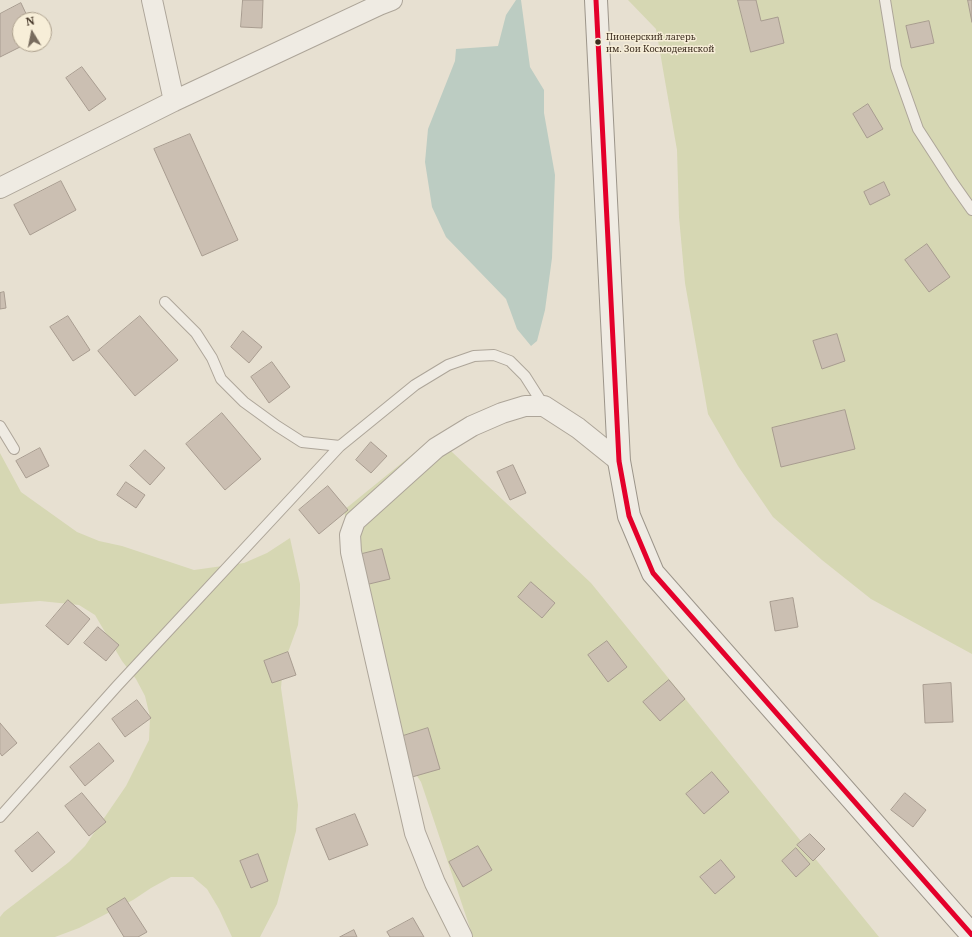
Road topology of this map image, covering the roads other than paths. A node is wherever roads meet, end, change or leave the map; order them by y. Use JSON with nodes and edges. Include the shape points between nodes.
{"nodes":[{"id":1,"x":152,"y":0,"type":"edge"},
{"id":2,"x":596,"y":0,"type":"edge"},
{"id":3,"x":885,"y":0,"type":"edge"},
{"id":4,"x":377,"y":2,"type":"edge"},
{"id":5,"x":174,"y":101,"type":"junction"},
{"id":6,"x":0,"y":188,"type":"edge"},
{"id":7,"x":972,"y":210,"type":"edge"},
{"id":8,"x":165,"y":302,"type":"dead end"},
{"id":9,"x":544,"y":406,"type":"junction"},
{"id":10,"x":0,"y":426,"type":"edge"},
{"id":11,"x":340,"y":446,"type":"junction"},
{"id":12,"x":14,"y":449,"type":"dead end"},
{"id":13,"x":619,"y":461,"type":"junction"},
{"id":14,"x":0,"y":817,"type":"edge"},
{"id":15,"x":972,"y":935,"type":"edge"},
{"id":16,"x":462,"y":937,"type":"edge"}],
"edges":[{"from":1,"to":5,"type":"street"},
{"from":2,"to":13,"type":"main road"},
{"from":3,"to":7,"type":"lane","via":[[896,67],[918,129]]},
{"from":4,"to":5,"type":"street"},
{"from":5,"to":6,"type":"street"},
{"from":8,"to":11,"type":"lane","via":[[196,333],[212,358],[221,379],[244,402],[302,442]]},
{"from":9,"to":11,"type":"lane","via":[[525,376],[510,361],[494,355],[474,356],[448,365],[415,385]]},
{"from":9,"to":13,"type":"street","via":[[578,428]]},
{"from":9,"to":16,"type":"street","via":[[525,406],[502,413],[472,426],[436,448],[355,521],[350,535],[350,552],[415,832],[435,883]]},
{"from":10,"to":12,"type":"lane"},
{"from":11,"to":14,"type":"lane","via":[[117,686]]},
{"from":13,"to":15,"type":"main road","via":[[629,516],[653,573]]}]}
